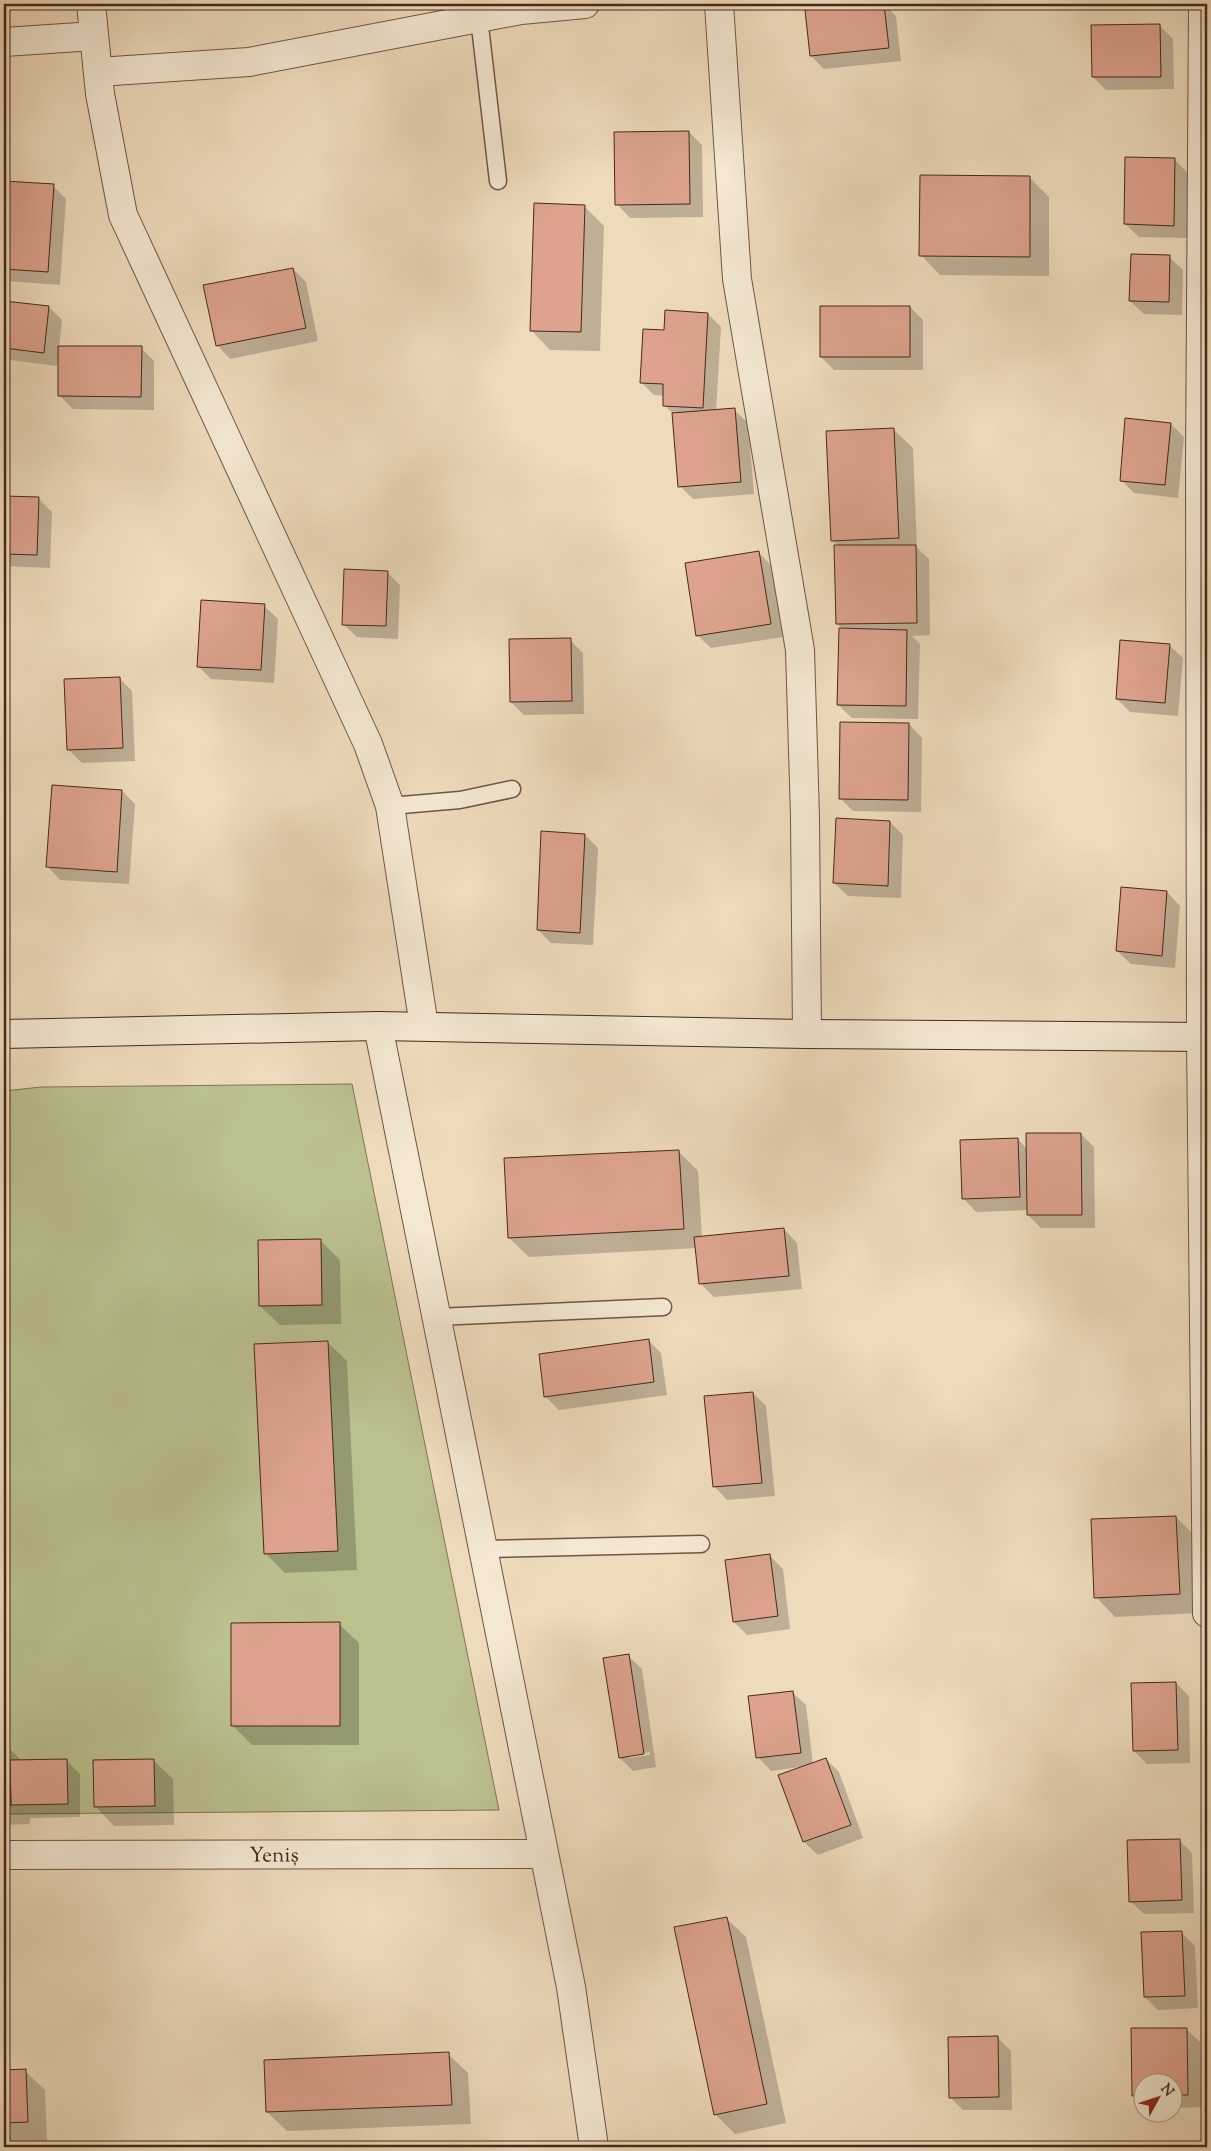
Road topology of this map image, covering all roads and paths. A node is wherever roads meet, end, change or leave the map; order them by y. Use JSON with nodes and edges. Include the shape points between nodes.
{"nodes":[{"id":1,"x":91,"y":4,"type":"edge"},
{"id":2,"x":585,"y":4,"type":"edge"},
{"id":3,"x":719,"y":4,"type":"edge"},
{"id":4,"x":1203,"y":4,"type":"edge"},
{"id":5,"x":479,"y":18,"type":"junction"},
{"id":6,"x":94,"y":36,"type":"junction"},
{"id":7,"x":4,"y":42,"type":"edge"},
{"id":8,"x":98,"y":72,"type":"junction"},
{"id":9,"x":498,"y":181,"type":"dead end"},
{"id":10,"x":1204,"y":463,"type":"edge"},
{"id":11,"x":512,"y":789,"type":"dead end"},
{"id":12,"x":390,"y":806,"type":"junction"},
{"id":13,"x":378,"y":1026,"type":"junction"},
{"id":14,"x":424,"y":1026,"type":"junction"},
{"id":15,"x":4,"y":1034,"type":"edge"},
{"id":16,"x":807,"y":1034,"type":"junction"},
{"id":17,"x":1204,"y":1037,"type":"edge"},
{"id":18,"x":663,"y":1307,"type":"dead end"},
{"id":19,"x":437,"y":1318,"type":"junction"},
{"id":20,"x":701,"y":1544,"type":"dead end"},
{"id":21,"x":483,"y":1549,"type":"junction"},
{"id":22,"x":1207,"y":1591,"type":"edge"},
{"id":23,"x":1207,"y":1613,"type":"edge"},
{"id":24,"x":544,"y":1854,"type":"junction"},
{"id":25,"x":4,"y":1855,"type":"edge"},
{"id":26,"x":594,"y":2147,"type":"edge"}],
"edges":[{"from":1,"to":6,"type":"street"},
{"from":2,"to":5,"type":"street"},
{"from":3,"to":16,"type":"street","via":[[737,278],[800,650]]},
{"from":4,"to":10,"type":"street"},
{"from":5,"to":8,"type":"street","via":[[248,62]]},
{"from":5,"to":9,"type":"lane"},
{"from":6,"to":7,"type":"street"},
{"from":6,"to":8,"type":"street"},
{"from":8,"to":12,"type":"street","via":[[123,215],[368,744]]},
{"from":10,"to":17,"type":"street"},
{"from":11,"to":12,"type":"lane","via":[[460,800]]},
{"from":12,"to":14,"type":"street"},
{"from":13,"to":14,"type":"street"},
{"from":13,"to":15,"type":"street"},
{"from":13,"to":19,"type":"street"},
{"from":14,"to":16,"type":"street"},
{"from":16,"to":17,"type":"street"},
{"from":17,"to":22,"type":"street"},
{"from":18,"to":19,"type":"lane"},
{"from":19,"to":21,"type":"street"},
{"from":20,"to":21,"type":"lane"},
{"from":21,"to":24,"type":"street"},
{"from":22,"to":23,"type":"street"},
{"from":24,"to":25,"type":"street","name":"Yeniş"},
{"from":24,"to":26,"type":"street","via":[[571,1987]]}]}
